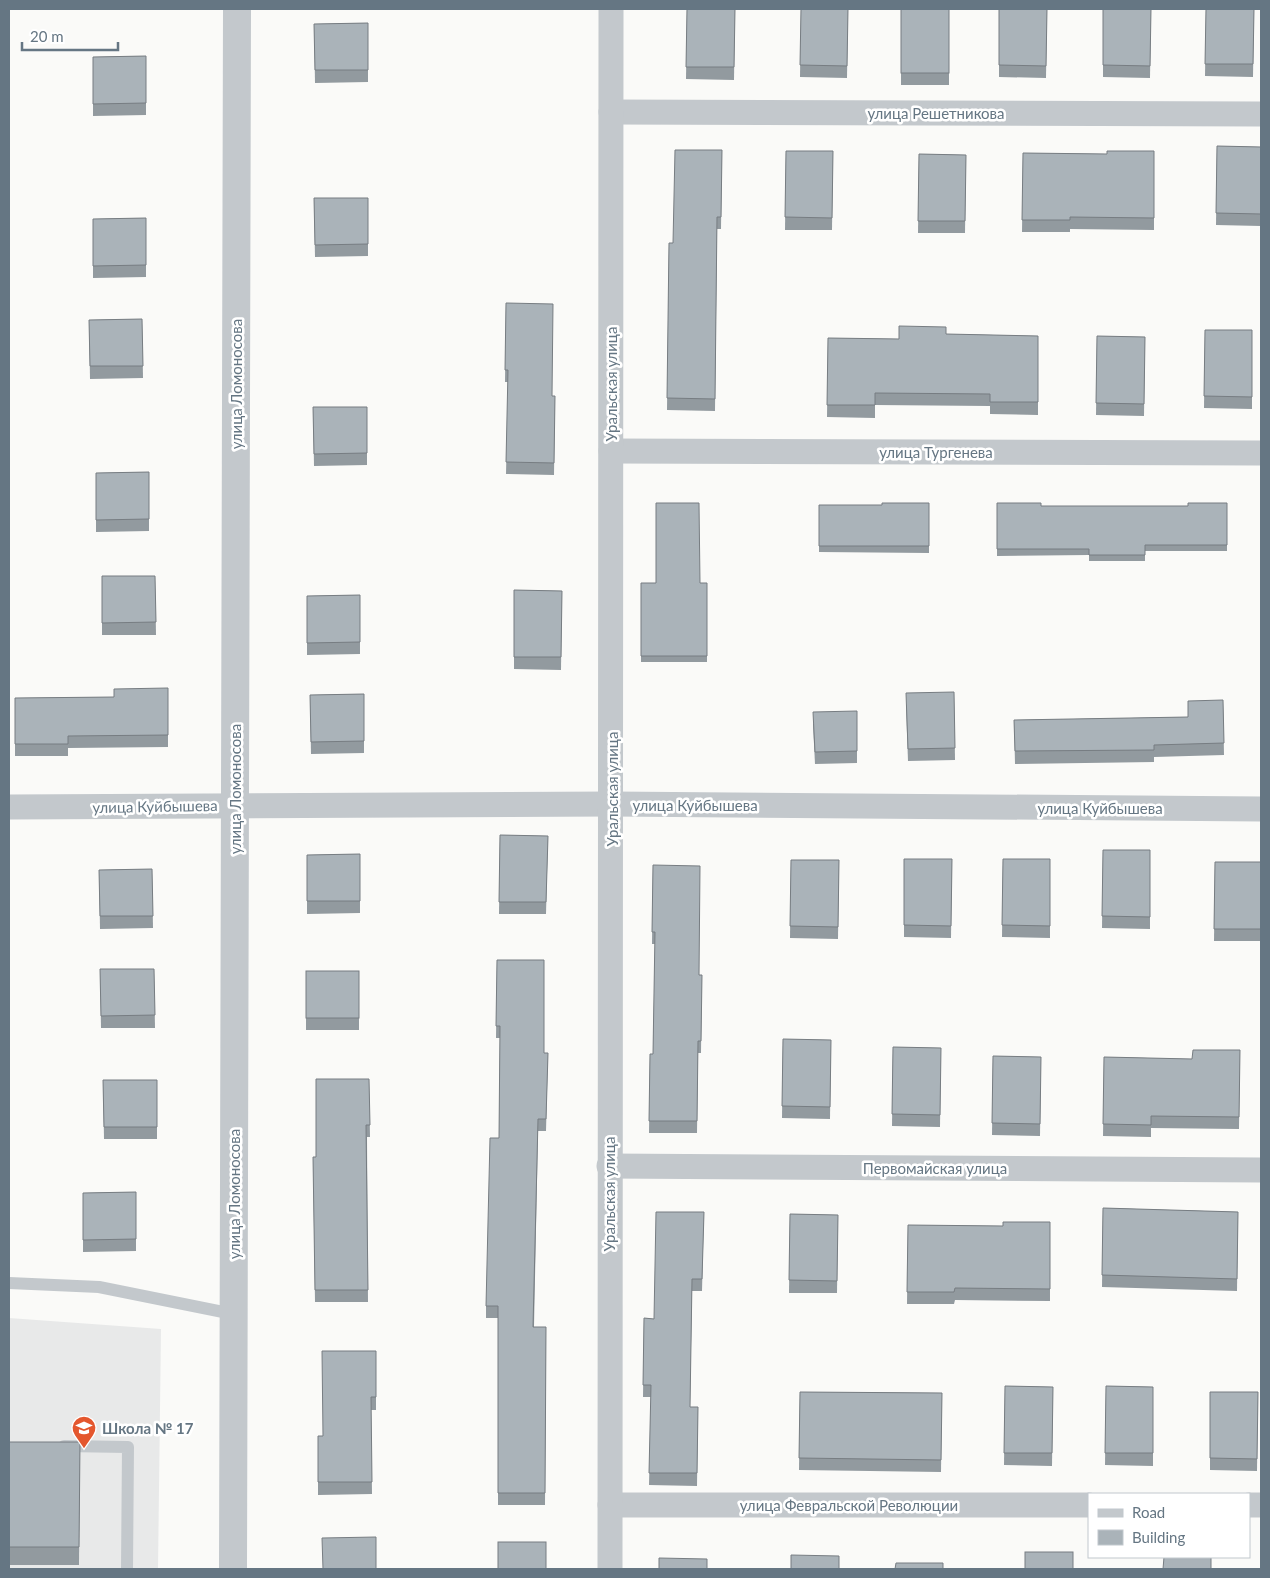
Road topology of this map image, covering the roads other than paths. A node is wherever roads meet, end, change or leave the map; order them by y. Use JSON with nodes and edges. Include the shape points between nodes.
{"nodes":[{"id":1,"x":237,"y":9,"type":"edge"},
{"id":2,"x":611,"y":9,"type":"edge"},
{"id":3,"x":611,"y":112,"type":"junction"},
{"id":4,"x":1261,"y":114,"type":"edge"},
{"id":5,"x":611,"y":452,"type":"junction"},
{"id":6,"x":1261,"y":454,"type":"edge"},
{"id":7,"x":612,"y":804,"type":"junction"},
{"id":8,"x":235,"y":805,"type":"junction"},
{"id":9,"x":9,"y":807,"type":"edge"},
{"id":10,"x":1261,"y":809,"type":"edge"},
{"id":11,"x":609,"y":1166,"type":"junction"},
{"id":12,"x":1261,"y":1170,"type":"edge"},
{"id":13,"x":9,"y":1283,"type":"edge"},
{"id":14,"x":233,"y":1314,"type":"junction"},
{"id":15,"x":49,"y":1446,"type":"edge"},
{"id":16,"x":610,"y":1506,"type":"junction"},
{"id":17,"x":1088,"y":1506,"type":"edge"},
{"id":18,"x":127,"y":1569,"type":"edge"},
{"id":19,"x":233,"y":1569,"type":"edge"},
{"id":20,"x":610,"y":1569,"type":"edge"}],
"edges":[{"from":1,"to":8,"type":"street","name":"улица Ломоносова"},
{"from":2,"to":3,"type":"street","name":"Уральская улица"},
{"from":3,"to":4,"type":"street","name":"улица Решетникова"},
{"from":3,"to":5,"type":"street","name":"Уральская улица"},
{"from":5,"to":6,"type":"street","name":"улица Тургенева"},
{"from":5,"to":7,"type":"street","name":"Уральская улица"},
{"from":7,"to":8,"type":"street","name":"улица Куйбышева"},
{"from":7,"to":10,"type":"street","name":"улица Куйбышева"},
{"from":7,"to":11,"type":"street","name":"Уральская улица"},
{"from":8,"to":9,"type":"street","name":"улица Куйбышева"},
{"from":8,"to":14,"type":"street","name":"улица Ломоносова"},
{"from":11,"to":12,"type":"street","name":"Первомайская улица"},
{"from":11,"to":16,"type":"street","name":"Уральская улица"},
{"from":13,"to":14,"type":"lane","via":[[99,1287]]},
{"from":14,"to":19,"type":"street","name":"улица Ломоносова"},
{"from":15,"to":18,"type":"lane","via":[[128,1447]]},
{"from":16,"to":17,"type":"street","name":"улица Февральской Революции"},
{"from":16,"to":20,"type":"street","name":"Уральская улица"}]}
